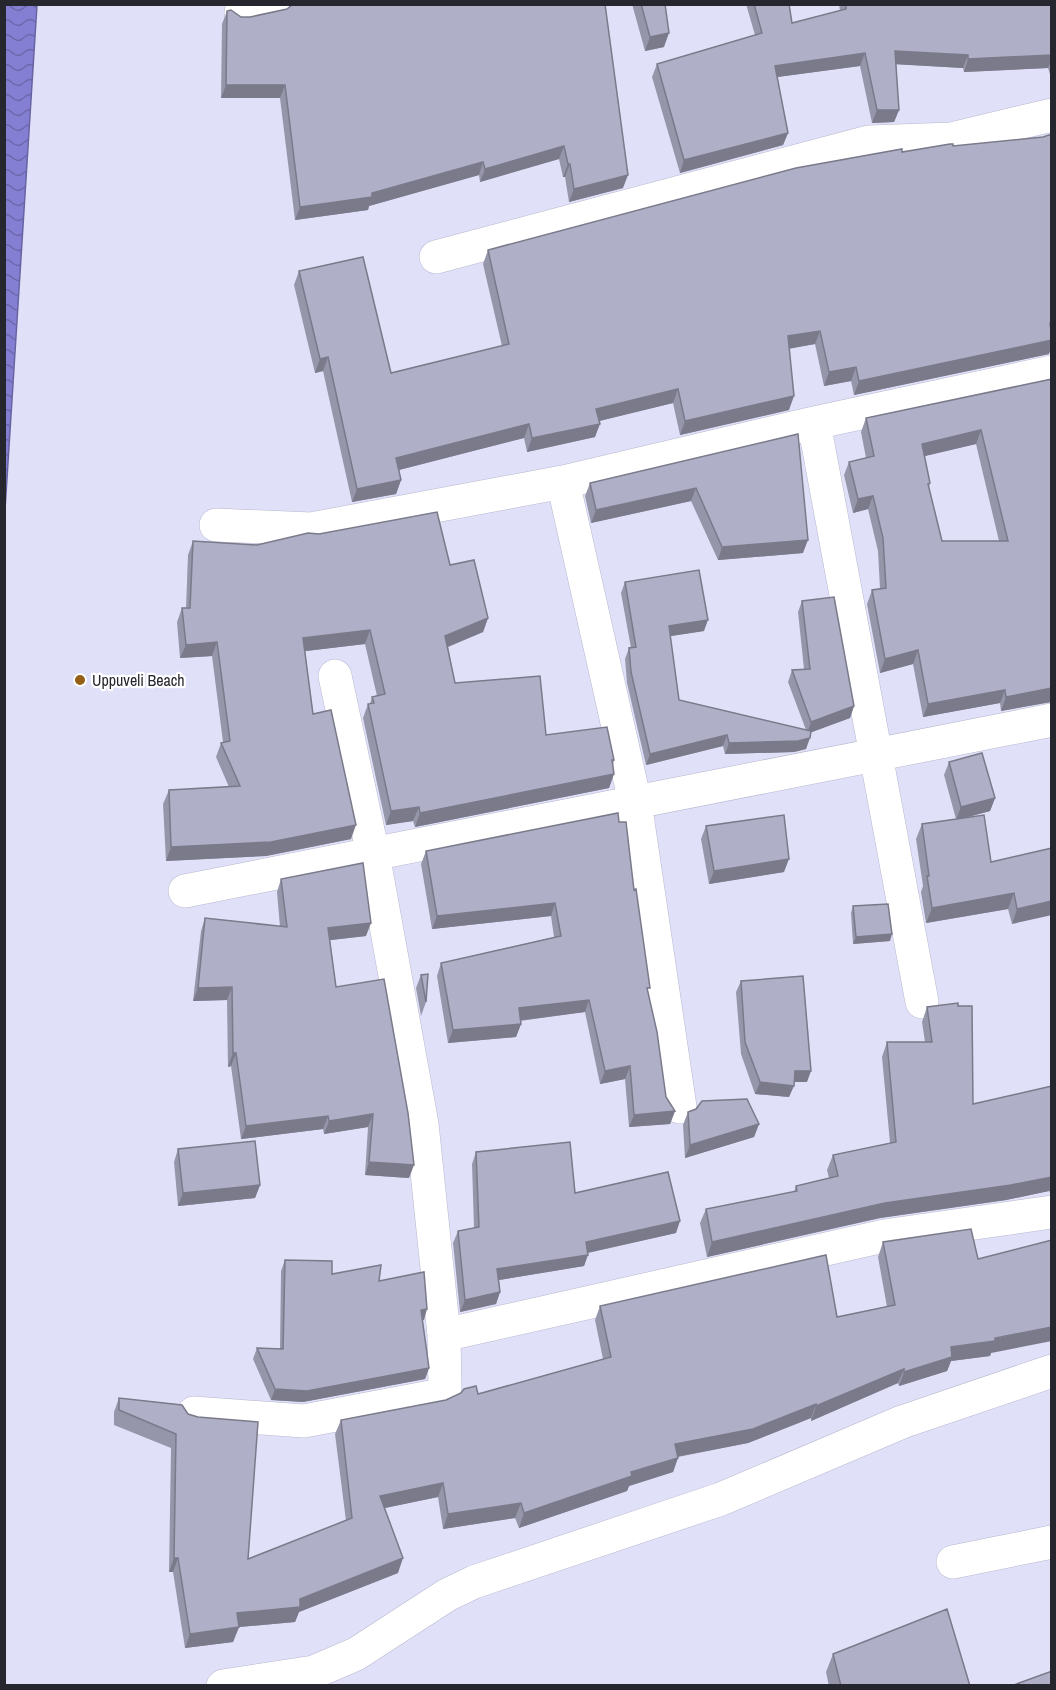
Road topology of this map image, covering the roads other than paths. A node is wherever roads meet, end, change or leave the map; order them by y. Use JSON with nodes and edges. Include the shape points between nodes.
{"nodes":[{"id":1,"x":278,"y":4,"type":"edge"},
{"id":2,"x":241,"y":12,"type":"dead end"},
{"id":3,"x":1052,"y":115,"type":"edge"},
{"id":4,"x":436,"y":257,"type":"dead end"},
{"id":5,"x":1052,"y":372,"type":"edge"},
{"id":6,"x":814,"y":423,"type":"junction"},
{"id":7,"x":563,"y":482,"type":"junction"},
{"id":8,"x":216,"y":525,"type":"dead end"},
{"id":9,"x":335,"y":676,"type":"dead end"},
{"id":10,"x":1052,"y":720,"type":"edge"},
{"id":11,"x":876,"y":755,"type":"junction"},
{"id":12,"x":635,"y":802,"type":"junction"},
{"id":13,"x":374,"y":854,"type":"junction"},
{"id":14,"x":185,"y":891,"type":"dead end"},
{"id":15,"x":922,"y":1002,"type":"dead end"},
{"id":16,"x":680,"y":1107,"type":"dead end"},
{"id":17,"x":1052,"y":1212,"type":"edge"},
{"id":18,"x":444,"y":1335,"type":"junction"},
{"id":19,"x":1052,"y":1371,"type":"edge"},
{"id":20,"x":194,"y":1413,"type":"edge"},
{"id":21,"x":1052,"y":1542,"type":"edge"},
{"id":22,"x":953,"y":1562,"type":"dead end"},
{"id":23,"x":223,"y":1686,"type":"edge"}],
"edges":[{"from":1,"to":2,"type":"street"},
{"from":3,"to":4,"type":"street","via":[[951,139],[869,142]]},
{"from":5,"to":6,"type":"street"},
{"from":6,"to":7,"type":"street"},
{"from":6,"to":11,"type":"street"},
{"from":7,"to":8,"type":"street","via":[[311,529]]},
{"from":7,"to":12,"type":"street"},
{"from":9,"to":13,"type":"street"},
{"from":10,"to":11,"type":"street"},
{"from":11,"to":12,"type":"street"},
{"from":11,"to":15,"type":"street"},
{"from":12,"to":13,"type":"street"},
{"from":12,"to":16,"type":"street"},
{"from":13,"to":14,"type":"street"},
{"from":13,"to":18,"type":"street","via":[[422,1124]]},
{"from":17,"to":18,"type":"street","via":[[884,1236]]},
{"from":18,"to":20,"type":"street","via":[[443,1394],[304,1421]]},
{"from":19,"to":23,"type":"street","via":[[902,1422],[721,1499],[474,1582],[356,1654],[314,1672]]},
{"from":21,"to":22,"type":"street"}]}
